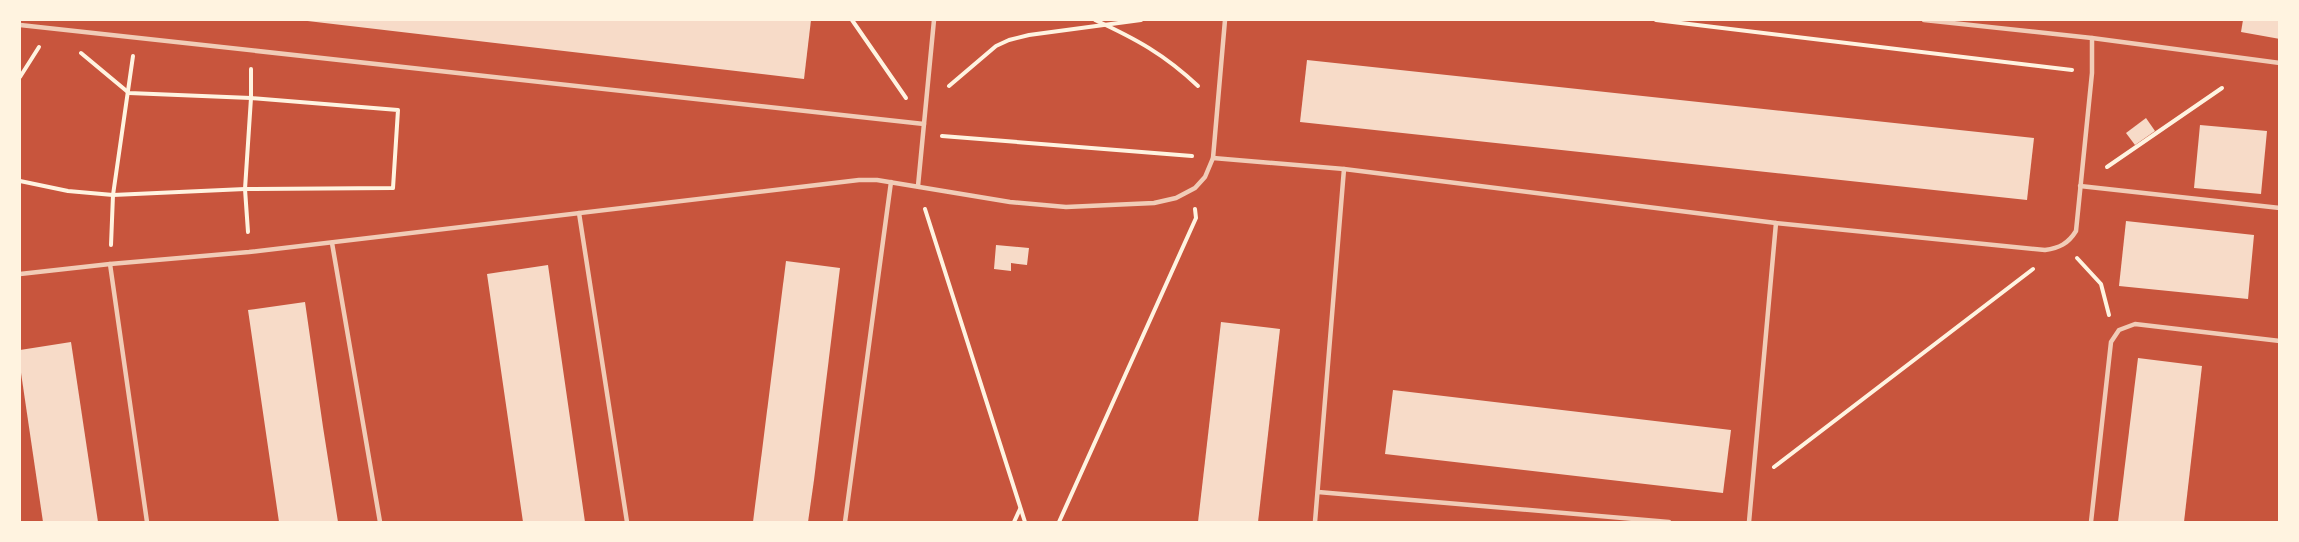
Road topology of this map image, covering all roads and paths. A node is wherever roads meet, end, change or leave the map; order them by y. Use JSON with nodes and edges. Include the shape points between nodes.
{"nodes":[{"id":1,"x":852,"y":20,"type":"edge"},
{"id":2,"x":934,"y":20,"type":"edge"},
{"id":3,"x":1095,"y":20,"type":"edge"},
{"id":4,"x":1141,"y":20,"type":"edge"},
{"id":5,"x":1226,"y":20,"type":"edge"},
{"id":6,"x":1656,"y":20,"type":"edge"},
{"id":7,"x":1924,"y":20,"type":"edge"},
{"id":8,"x":20,"y":25,"type":"edge"},
{"id":9,"x":1105,"y":25,"type":"junction"},
{"id":10,"x":52,"y":29,"type":"junction"},
{"id":11,"x":136,"y":38,"type":"junction"},
{"id":12,"x":2092,"y":38,"type":"junction"},
{"id":13,"x":251,"y":50,"type":"junction"},
{"id":14,"x":2280,"y":63,"type":"edge"},
{"id":15,"x":2092,"y":73,"type":"junction"},
{"id":16,"x":20,"y":77,"type":"edge"},
{"id":17,"x":2222,"y":88,"type":"dead end"},
{"id":18,"x":129,"y":93,"type":"junction"},
{"id":19,"x":251,"y":98,"type":"junction"},
{"id":20,"x":926,"y":105,"type":"junction"},
{"id":21,"x":1217,"y":110,"type":"junction"},
{"id":22,"x":924,"y":124,"type":"junction"},
{"id":23,"x":923,"y":134,"type":"junction"},
{"id":24,"x":1214,"y":158,"type":"junction"},
{"id":25,"x":1344,"y":169,"type":"junction"},
{"id":26,"x":20,"y":181,"type":"edge"},
{"id":27,"x":891,"y":182,"type":"junction"},
{"id":28,"x":918,"y":186,"type":"junction"},
{"id":29,"x":2080,"y":186,"type":"junction"},
{"id":30,"x":1195,"y":188,"type":"junction"},
{"id":31,"x":245,"y":189,"type":"junction"},
{"id":32,"x":113,"y":195,"type":"junction"},
{"id":33,"x":2280,"y":208,"type":"edge"},
{"id":34,"x":579,"y":213,"type":"junction"},
{"id":35,"x":1776,"y":223,"type":"junction"},
{"id":36,"x":332,"y":243,"type":"junction"},
{"id":37,"x":2065,"y":244,"type":"junction"},
{"id":38,"x":249,"y":252,"type":"junction"},
{"id":39,"x":110,"y":264,"type":"junction"},
{"id":40,"x":20,"y":274,"type":"edge"},
{"id":41,"x":2102,"y":284,"type":"dead end"},
{"id":42,"x":2280,"y":341,"type":"edge"},
{"id":43,"x":1752,"y":484,"type":"junction"},
{"id":44,"x":1318,"y":492,"type":"junction"},
{"id":45,"x":1020,"y":508,"type":"junction"},
{"id":46,"x":147,"y":522,"type":"edge"},
{"id":47,"x":380,"y":522,"type":"edge"},
{"id":48,"x":627,"y":522,"type":"edge"},
{"id":49,"x":844,"y":522,"type":"edge"},
{"id":50,"x":1014,"y":522,"type":"edge"},
{"id":51,"x":1025,"y":522,"type":"edge"},
{"id":52,"x":1059,"y":522,"type":"edge"},
{"id":53,"x":1315,"y":522,"type":"edge"},
{"id":54,"x":1669,"y":522,"type":"edge"},
{"id":55,"x":1749,"y":522,"type":"edge"},
{"id":56,"x":2091,"y":522,"type":"edge"}],
"edges":[{"from":1,"to":22,"type":"path"},
{"from":2,"to":20,"type":"lane"},
{"from":3,"to":9,"type":"path"},
{"from":4,"to":9,"type":"path"},
{"from":5,"to":21,"type":"lane"},
{"from":6,"to":15,"type":"path"},
{"from":7,"to":12,"type":"lane"},
{"from":8,"to":10,"type":"lane"},
{"from":9,"to":20,"type":"path","via":[[1029,35],[996,46]]},
{"from":9,"to":21,"type":"path","via":[[1174,64]]},
{"from":10,"to":11,"type":"lane"},
{"from":10,"to":16,"type":"path"},
{"from":10,"to":18,"type":"path"},
{"from":11,"to":13,"type":"lane"},
{"from":11,"to":18,"type":"path"},
{"from":12,"to":14,"type":"lane"},
{"from":12,"to":15,"type":"lane"},
{"from":13,"to":19,"type":"path"},
{"from":13,"to":22,"type":"lane"},
{"from":15,"to":29,"type":"lane"},
{"from":17,"to":29,"type":"path"},
{"from":18,"to":19,"type":"path"},
{"from":18,"to":32,"type":"path"},
{"from":19,"to":31,"type":"path"},
{"from":19,"to":31,"type":"path","via":[[398,110],[393,188]]},
{"from":20,"to":22,"type":"lane"},
{"from":21,"to":24,"type":"lane"},
{"from":22,"to":23,"type":"lane"},
{"from":23,"to":24,"type":"path"},
{"from":23,"to":28,"type":"lane"},
{"from":24,"to":25,"type":"lane"},
{"from":24,"to":30,"type":"lane"},
{"from":25,"to":35,"type":"lane"},
{"from":25,"to":44,"type":"lane"},
{"from":26,"to":32,"type":"path"},
{"from":27,"to":28,"type":"lane"},
{"from":27,"to":34,"type":"lane","via":[[859,180]]},
{"from":27,"to":49,"type":"lane"},
{"from":28,"to":30,"type":"lane","via":[[1066,207],[1154,203]]},
{"from":28,"to":45,"type":"path"},
{"from":29,"to":33,"type":"lane"},
{"from":29,"to":37,"type":"lane","via":[[2076,231]]},
{"from":30,"to":52,"type":"path","via":[[1196,218]]},
{"from":31,"to":32,"type":"path"},
{"from":31,"to":38,"type":"path"},
{"from":32,"to":39,"type":"path"},
{"from":34,"to":36,"type":"lane"},
{"from":34,"to":48,"type":"lane"},
{"from":35,"to":37,"type":"lane","via":[[2045,250]]},
{"from":35,"to":43,"type":"lane"},
{"from":36,"to":38,"type":"lane"},
{"from":36,"to":47,"type":"lane"},
{"from":37,"to":41,"type":"path"},
{"from":37,"to":43,"type":"path"},
{"from":38,"to":39,"type":"lane"},
{"from":39,"to":40,"type":"lane"},
{"from":39,"to":46,"type":"lane"},
{"from":42,"to":56,"type":"lane","via":[[2135,324],[2119,330],[2111,342]]},
{"from":43,"to":55,"type":"lane"},
{"from":44,"to":53,"type":"lane"},
{"from":44,"to":54,"type":"lane"},
{"from":45,"to":50,"type":"path"},
{"from":45,"to":51,"type":"path"}]}
